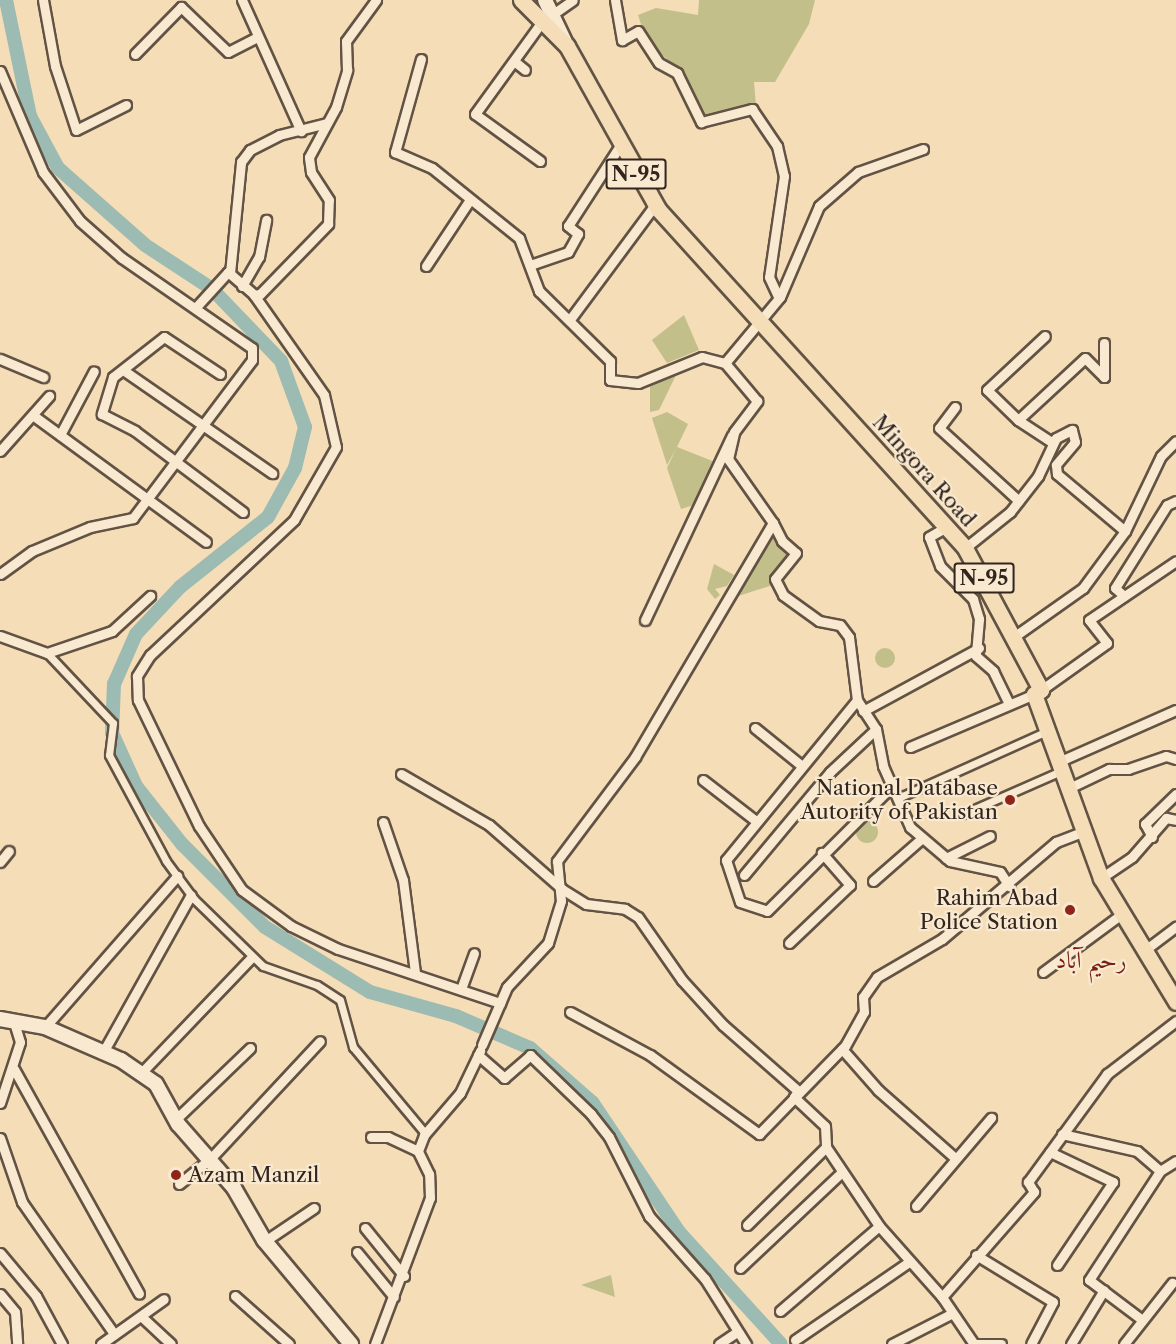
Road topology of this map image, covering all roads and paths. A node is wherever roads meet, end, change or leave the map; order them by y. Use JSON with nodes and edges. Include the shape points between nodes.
{"nodes":[{"id":1,"x":43,"y":0,"type":"edge"},
{"id":2,"x":242,"y":0,"type":"edge"},
{"id":3,"x":376,"y":0,"type":"edge"},
{"id":4,"x":521,"y":0,"type":"edge"},
{"id":5,"x":545,"y":0,"type":"edge"},
{"id":6,"x":573,"y":0,"type":"edge"},
{"id":7,"x":615,"y":0,"type":"edge"},
{"id":8,"x":548,"y":17,"type":"junction"},
{"id":9,"x":257,"y":37,"type":"junction"},
{"id":10,"x":135,"y":54,"type":"dead end"},
{"id":11,"x":421,"y":59,"type":"dead end"},
{"id":12,"x":514,"y":61,"type":"junction"},
{"id":13,"x":525,"y":70,"type":"dead end"},
{"id":14,"x":1,"y":77,"type":"edge"},
{"id":15,"x":126,"y":105,"type":"dead end"},
{"id":16,"x":327,"y":123,"type":"junction"},
{"id":17,"x":301,"y":131,"type":"junction"},
{"id":18,"x":621,"y":144,"type":"junction"},
{"id":19,"x":923,"y":149,"type":"dead end"},
{"id":20,"x":540,"y":161,"type":"dead end"},
{"id":21,"x":468,"y":201,"type":"junction"},
{"id":22,"x":655,"y":205,"type":"junction"},
{"id":23,"x":267,"y":219,"type":"dead end"},
{"id":24,"x":533,"y":264,"type":"junction"},
{"id":25,"x":426,"y":266,"type":"dead end"},
{"id":26,"x":227,"y":275,"type":"junction"},
{"id":27,"x":242,"y":286,"type":"junction"},
{"id":28,"x":254,"y":295,"type":"junction"},
{"id":29,"x":779,"y":298,"type":"junction"},
{"id":30,"x":199,"y":304,"type":"junction"},
{"id":31,"x":571,"y":318,"type":"junction"},
{"id":32,"x":761,"y":324,"type":"junction"},
{"id":33,"x":1046,"y":336,"type":"dead end"},
{"id":34,"x":1104,"y":343,"type":"dead end"},
{"id":35,"x":0,"y":360,"type":"edge"},
{"id":36,"x":724,"y":363,"type":"junction"},
{"id":37,"x":94,"y":371,"type":"dead end"},
{"id":38,"x":126,"y":372,"type":"junction"},
{"id":39,"x":219,"y":374,"type":"dead end"},
{"id":40,"x":43,"y":377,"type":"dead end"},
{"id":41,"x":49,"y":396,"type":"dead end"},
{"id":42,"x":955,"y":407,"type":"dead end"},
{"id":43,"x":34,"y":417,"type":"junction"},
{"id":44,"x":1018,"y":420,"type":"junction"},
{"id":45,"x":204,"y":424,"type":"junction"},
{"id":46,"x":734,"y":432,"type":"junction"},
{"id":47,"x":60,"y":435,"type":"junction"},
{"id":48,"x":1176,"y":441,"type":"edge"},
{"id":49,"x":1053,"y":443,"type":"junction"},
{"id":50,"x":0,"y":451,"type":"edge"},
{"id":51,"x":175,"y":462,"type":"junction"},
{"id":52,"x":272,"y":473,"type":"dead end"},
{"id":53,"x":148,"y":499,"type":"junction"},
{"id":54,"x":1019,"y":501,"type":"junction"},
{"id":55,"x":1176,"y":501,"type":"edge"},
{"id":56,"x":243,"y":512,"type":"dead end"},
{"id":57,"x":773,"y":523,"type":"junction"},
{"id":58,"x":948,"y":525,"type":"junction"},
{"id":59,"x":1125,"y":531,"type":"junction"},
{"id":60,"x":206,"y":542,"type":"dead end"},
{"id":61,"x":965,"y":548,"type":"junction"},
{"id":62,"x":1176,"y":561,"type":"edge"},
{"id":63,"x":0,"y":574,"type":"edge"},
{"id":64,"x":150,"y":596,"type":"dead end"},
{"id":65,"x":1124,"y":596,"type":"junction"},
{"id":66,"x":645,"y":620,"type":"dead end"},
{"id":67,"x":0,"y":636,"type":"edge"},
{"id":68,"x":1015,"y":636,"type":"junction"},
{"id":69,"x":979,"y":648,"type":"junction"},
{"id":70,"x":47,"y":653,"type":"junction"},
{"id":71,"x":1038,"y":692,"type":"junction"},
{"id":72,"x":857,"y":700,"type":"junction"},
{"id":73,"x":1009,"y":704,"type":"junction"},
{"id":74,"x":1176,"y":710,"type":"edge"},
{"id":75,"x":863,"y":711,"type":"junction"},
{"id":76,"x":756,"y":728,"type":"dead end"},
{"id":77,"x":876,"y":729,"type":"junction"},
{"id":78,"x":1047,"y":730,"type":"junction"},
{"id":79,"x":910,"y":747,"type":"dead end"},
{"id":80,"x":1176,"y":759,"type":"edge"},
{"id":81,"x":802,"y":766,"type":"junction"},
{"id":82,"x":1059,"y":766,"type":"junction"},
{"id":83,"x":401,"y":774,"type":"dead end"},
{"id":84,"x":703,"y":780,"type":"dead end"},
{"id":85,"x":893,"y":785,"type":"junction"},
{"id":86,"x":1067,"y":789,"type":"junction"},
{"id":87,"x":1176,"y":794,"type":"edge"},
{"id":88,"x":898,"y":798,"type":"junction"},
{"id":89,"x":963,"y":813,"type":"dead end"},
{"id":90,"x":1176,"y":819,"type":"edge"},
{"id":91,"x":756,"y":820,"type":"junction"},
{"id":92,"x":382,"y":822,"type":"dead end"},
{"id":93,"x":1084,"y":831,"type":"junction"},
{"id":94,"x":990,"y":836,"type":"dead end"},
{"id":95,"x":1152,"y":837,"type":"junction"},
{"id":96,"x":921,"y":839,"type":"junction"},
{"id":97,"x":9,"y":851,"type":"dead end"},
{"id":98,"x":822,"y":853,"type":"junction"},
{"id":99,"x":946,"y":858,"type":"junction"},
{"id":100,"x":0,"y":862,"type":"edge"},
{"id":101,"x":744,"y":874,"type":"dead end"},
{"id":102,"x":177,"y":876,"type":"junction"},
{"id":103,"x":1101,"y":878,"type":"junction"},
{"id":104,"x":873,"y":881,"type":"dead end"},
{"id":105,"x":1009,"y":885,"type":"junction"},
{"id":106,"x":562,"y":889,"type":"junction"},
{"id":107,"x":191,"y":895,"type":"junction"},
{"id":108,"x":1123,"y":913,"type":"junction"},
{"id":109,"x":1176,"y":927,"type":"edge"},
{"id":110,"x":789,"y":943,"type":"dead end"},
{"id":111,"x":1145,"y":950,"type":"junction"},
{"id":112,"x":474,"y":952,"type":"dead end"},
{"id":113,"x":251,"y":958,"type":"junction"},
{"id":114,"x":1043,"y":972,"type":"dead end"},
{"id":115,"x":415,"y":973,"type":"junction"},
{"id":116,"x":460,"y":989,"type":"junction"},
{"id":117,"x":1174,"y":994,"type":"edge"},
{"id":118,"x":499,"y":1006,"type":"junction"},
{"id":119,"x":570,"y":1012,"type":"dead end"},
{"id":120,"x":0,"y":1019,"type":"edge"},
{"id":121,"x":1176,"y":1021,"type":"edge"},
{"id":122,"x":14,"y":1022,"type":"junction"},
{"id":123,"x":45,"y":1027,"type":"junction"},
{"id":124,"x":320,"y":1041,"type":"dead end"},
{"id":125,"x":250,"y":1047,"type":"dead end"},
{"id":126,"x":481,"y":1049,"type":"junction"},
{"id":127,"x":842,"y":1049,"type":"junction"},
{"id":128,"x":102,"y":1054,"type":"junction"},
{"id":129,"x":14,"y":1069,"type":"junction"},
{"id":130,"x":141,"y":1073,"type":"junction"},
{"id":131,"x":794,"y":1097,"type":"junction"},
{"id":132,"x":0,"y":1103,"type":"edge"},
{"id":133,"x":991,"y":1118,"type":"dead end"},
{"id":134,"x":175,"y":1120,"type":"junction"},
{"id":135,"x":425,"y":1133,"type":"junction"},
{"id":136,"x":1062,"y":1134,"type":"junction"},
{"id":137,"x":371,"y":1137,"type":"dead end"},
{"id":138,"x":0,"y":1138,"type":"edge"},
{"id":139,"x":826,"y":1146,"type":"junction"},
{"id":140,"x":418,"y":1151,"type":"junction"},
{"id":141,"x":1050,"y":1152,"type":"junction"},
{"id":142,"x":954,"y":1157,"type":"junction"},
{"id":143,"x":210,"y":1160,"type":"junction"},
{"id":144,"x":1176,"y":1161,"type":"edge"},
{"id":145,"x":1160,"y":1171,"type":"junction"},
{"id":146,"x":842,"y":1172,"type":"junction"},
{"id":147,"x":179,"y":1184,"type":"dead end"},
{"id":148,"x":916,"y":1206,"type":"dead end"},
{"id":149,"x":314,"y":1208,"type":"dead end"},
{"id":150,"x":747,"y":1225,"type":"dead end"},
{"id":151,"x":879,"y":1226,"type":"junction"},
{"id":152,"x":365,"y":1228,"type":"dead end"},
{"id":153,"x":265,"y":1241,"type":"junction"},
{"id":154,"x":357,"y":1252,"type":"dead end"},
{"id":155,"x":0,"y":1253,"type":"edge"},
{"id":156,"x":976,"y":1255,"type":"junction"},
{"id":157,"x":909,"y":1262,"type":"junction"},
{"id":158,"x":1057,"y":1265,"type":"dead end"},
{"id":159,"x":740,"y":1268,"type":"dead end"},
{"id":160,"x":404,"y":1276,"type":"junction"},
{"id":161,"x":1172,"y":1283,"type":"dead end"},
{"id":162,"x":1104,"y":1290,"type":"junction"},
{"id":163,"x":0,"y":1294,"type":"edge"},
{"id":164,"x":140,"y":1294,"type":"dead end"},
{"id":165,"x":235,"y":1296,"type":"dead end"},
{"id":166,"x":394,"y":1297,"type":"junction"},
{"id":167,"x":942,"y":1297,"type":"junction"},
{"id":168,"x":164,"y":1299,"type":"dead end"},
{"id":169,"x":780,"y":1311,"type":"dead end"},
{"id":170,"x":951,"y":1314,"type":"junction"},
{"id":171,"x":143,"y":1318,"type":"junction"},
{"id":172,"x":1141,"y":1318,"type":"junction"},
{"id":173,"x":737,"y":1332,"type":"junction"},
{"id":174,"x":114,"y":1334,"type":"junction"},
{"id":175,"x":795,"y":1340,"type":"dead end"},
{"id":176,"x":17,"y":1344,"type":"edge"},
{"id":177,"x":62,"y":1344,"type":"edge"},
{"id":178,"x":101,"y":1344,"type":"edge"},
{"id":179,"x":171,"y":1344,"type":"edge"},
{"id":180,"x":289,"y":1344,"type":"edge"},
{"id":181,"x":351,"y":1344,"type":"edge"},
{"id":182,"x":375,"y":1344,"type":"edge"},
{"id":183,"x":719,"y":1344,"type":"edge"},
{"id":184,"x":746,"y":1344,"type":"edge"},
{"id":185,"x":892,"y":1344,"type":"edge"},
{"id":186,"x":976,"y":1344,"type":"edge"},
{"id":187,"x":1001,"y":1344,"type":"edge"},
{"id":188,"x":1032,"y":1344,"type":"edge"},
{"id":189,"x":1071,"y":1344,"type":"edge"},
{"id":190,"x":1124,"y":1344,"type":"edge"}],
"edges":[{"from":1,"to":15,"type":"street","via":[[55,66],[76,130]]},
{"from":2,"to":9,"type":"street"},
{"from":3,"to":16,"type":"street","via":[[346,41],[347,70]]},
{"from":4,"to":8,"type":"main road","number":"N-95"},
{"from":5,"to":8,"type":"main road"},
{"from":6,"to":8,"type":"street"},
{"from":7,"to":29,"type":"street","via":[[622,40],[638,31],[659,63],[677,73],[700,122],[752,109],[777,146],[784,176],[769,277]]},
{"from":8,"to":12,"type":"street"},
{"from":8,"to":18,"type":"main road","name":"Mingora Road","number":"N-95"},
{"from":9,"to":10,"type":"street","via":[[228,52],[182,8]]},
{"from":9,"to":17,"type":"street"},
{"from":11,"to":21,"type":"street","via":[[394,153],[432,168]]},
{"from":12,"to":13,"type":"street"},
{"from":12,"to":20,"type":"street","via":[[475,114]]},
{"from":14,"to":30,"type":"street","via":[[43,172],[80,221],[122,258]]},
{"from":16,"to":17,"type":"street"},
{"from":16,"to":28,"type":"street","via":[[309,157],[311,172],[329,200],[328,224]]},
{"from":17,"to":26,"type":"street","via":[[279,135],[250,150],[241,162],[231,228],[236,253]]},
{"from":18,"to":22,"type":"main road","name":"Mingora Road","number":"N-95"},
{"from":18,"to":24,"type":"street","via":[[568,226],[579,234],[568,252]]},
{"from":19,"to":29,"type":"street","via":[[858,172],[819,206]]},
{"from":21,"to":24,"type":"street","via":[[519,238]]},
{"from":21,"to":25,"type":"street"},
{"from":22,"to":31,"type":"street"},
{"from":22,"to":32,"type":"main road","name":"Mingora Road","number":"N-95"},
{"from":23,"to":27,"type":"street","via":[[260,257]]},
{"from":24,"to":31,"type":"street","via":[[539,291]]},
{"from":26,"to":27,"type":"street"},
{"from":26,"to":30,"type":"street"},
{"from":27,"to":28,"type":"street"},
{"from":28,"to":115,"type":"street","via":[[319,386],[336,447],[294,520],[150,655],[137,676],[138,700],[211,847],[242,890],[312,937]]},
{"from":29,"to":32,"type":"street"},
{"from":30,"to":45,"type":"street","via":[[252,348],[252,360]]},
{"from":31,"to":36,"type":"street","via":[[583,338],[610,361],[610,380],[638,383],[702,357]]},
{"from":32,"to":36,"type":"street"},
{"from":32,"to":58,"type":"main road","name":"Mingora Road","number":"N-95"},
{"from":33,"to":44,"type":"street","via":[[987,390]]},
{"from":34,"to":44,"type":"street","via":[[1104,377],[1084,358]]},
{"from":35,"to":40,"type":"street"},
{"from":36,"to":46,"type":"street","via":[[757,401]]},
{"from":37,"to":47,"type":"street"},
{"from":38,"to":39,"type":"street","via":[[164,338]]},
{"from":38,"to":45,"type":"street"},
{"from":38,"to":51,"type":"street","via":[[114,377],[102,414]]},
{"from":41,"to":43,"type":"street"},
{"from":42,"to":54,"type":"street","via":[[939,428]]},
{"from":43,"to":47,"type":"street"},
{"from":43,"to":50,"type":"street"},
{"from":44,"to":49,"type":"street"},
{"from":45,"to":51,"type":"street"},
{"from":45,"to":52,"type":"street"},
{"from":46,"to":57,"type":"street","via":[[728,459]]},
{"from":46,"to":66,"type":"street"},
{"from":47,"to":53,"type":"street"},
{"from":48,"to":59,"type":"street","via":[[1161,456]]},
{"from":49,"to":54,"type":"street"},
{"from":49,"to":59,"type":"street","via":[[1072,430],[1075,442],[1056,465],[1057,474]]},
{"from":51,"to":53,"type":"street"},
{"from":51,"to":56,"type":"street"},
{"from":53,"to":60,"type":"street"},
{"from":53,"to":63,"type":"street","via":[[133,518],[90,527],[32,551]]},
{"from":54,"to":61,"type":"street"},
{"from":55,"to":65,"type":"street","via":[[1167,505],[1115,588]]},
{"from":57,"to":72,"type":"street","via":[[796,554],[775,579],[783,595],[819,621],[840,625],[849,637]]},
{"from":57,"to":106,"type":"street","via":[[635,757],[558,861]]},
{"from":58,"to":61,"type":"main road","name":"Mingora Road","number":"N-95"},
{"from":58,"to":69,"type":"street","via":[[929,537],[940,566],[973,599]]},
{"from":59,"to":68,"type":"street","via":[[1083,588]]},
{"from":61,"to":68,"type":"main road","name":"Mingora Road","number":"N-95"},
{"from":62,"to":65,"type":"street"},
{"from":64,"to":70,"type":"street","via":[[112,631]]},
{"from":65,"to":71,"type":"street","via":[[1089,620],[1107,643]]},
{"from":67,"to":70,"type":"street"},
{"from":68,"to":71,"type":"main road","name":"Mingora Road","number":"N-95"},
{"from":69,"to":73,"type":"street","via":[[976,656],[993,671]]},
{"from":69,"to":75,"type":"street"},
{"from":70,"to":102,"type":"street","via":[[112,723],[110,755]]},
{"from":71,"to":73,"type":"street"},
{"from":71,"to":78,"type":"main road","name":"Mingora Road","number":"N-95"},
{"from":72,"to":75,"type":"street"},
{"from":72,"to":81,"type":"street"},
{"from":73,"to":79,"type":"street"},
{"from":74,"to":82,"type":"street"},
{"from":75,"to":77,"type":"street"},
{"from":76,"to":81,"type":"street"},
{"from":77,"to":85,"type":"street","via":[[878,749]]},
{"from":77,"to":101,"type":"street","via":[[823,780]]},
{"from":78,"to":82,"type":"main road","name":"Mingora Road","number":"N-95"},
{"from":78,"to":88,"type":"street"},
{"from":80,"to":86,"type":"street","via":[[1166,756],[1128,769],[1109,769]]},
{"from":81,"to":91,"type":"street"},
{"from":82,"to":86,"type":"main road","name":"Mingora Road","number":"N-95"},
{"from":82,"to":89,"type":"street"},
{"from":83,"to":106,"type":"street","via":[[489,825]]},
{"from":84,"to":91,"type":"street"},
{"from":85,"to":88,"type":"street"},
{"from":85,"to":98,"type":"street"},
{"from":86,"to":93,"type":"main road","name":"Mingora Road","number":"N-95"},
{"from":87,"to":95,"type":"street","via":[[1145,824]]},
{"from":88,"to":96,"type":"street"},
{"from":90,"to":95,"type":"street","via":[[1167,818]]},
{"from":91,"to":98,"type":"street","via":[[726,860],[740,902],[767,911]]},
{"from":92,"to":115,"type":"street","via":[[403,880]]},
{"from":93,"to":103,"type":"main road","name":"Mingora Road","number":"N-95"},
{"from":93,"to":105,"type":"street","via":[[1056,842]]},
{"from":94,"to":99,"type":"street"},
{"from":95,"to":103,"type":"street"},
{"from":96,"to":99,"type":"street"},
{"from":96,"to":104,"type":"street"},
{"from":97,"to":100,"type":"street"},
{"from":98,"to":110,"type":"street","via":[[850,885]]},
{"from":99,"to":105,"type":"street","via":[[999,872]]},
{"from":102,"to":107,"type":"street"},
{"from":102,"to":123,"type":"street"},
{"from":103,"to":108,"type":"main road","name":"Mingora Road","number":"N-95"},
{"from":105,"to":127,"type":"street","via":[[942,939],[877,977]]},
{"from":106,"to":118,"type":"street","via":[[548,943],[507,987]]},
{"from":106,"to":131,"type":"street","via":[[572,890],[586,904],[625,909],[638,917],[682,980],[749,1051],[798,1090]]},
{"from":107,"to":113,"type":"street"},
{"from":107,"to":128,"type":"street"},
{"from":108,"to":111,"type":"main road","name":"Mingora Road","number":"N-95"},
{"from":108,"to":114,"type":"street"},
{"from":109,"to":111,"type":"street"},
{"from":111,"to":117,"type":"main road","name":"Mingora Road","number":"N-95"},
{"from":112,"to":116,"type":"street"},
{"from":113,"to":130,"type":"street"},
{"from":113,"to":135,"type":"street","via":[[340,1000],[353,1047]]},
{"from":115,"to":116,"type":"street"},
{"from":116,"to":118,"type":"street"},
{"from":118,"to":126,"type":"street"},
{"from":119,"to":131,"type":"street","via":[[650,1054],[759,1134]]},
{"from":120,"to":122,"type":"main road"},
{"from":121,"to":136,"type":"street","via":[[1125,1056]]},
{"from":122,"to":123,"type":"main road"},
{"from":122,"to":129,"type":"street","via":[[20,1042]]},
{"from":123,"to":128,"type":"main road"},
{"from":124,"to":143,"type":"street"},
{"from":125,"to":134,"type":"street"},
{"from":126,"to":135,"type":"street","via":[[460,1093]]},
{"from":126,"to":173,"type":"street","via":[[504,1078],[530,1054],[591,1114],[609,1137],[649,1216],[705,1279]]},
{"from":127,"to":131,"type":"street"},
{"from":127,"to":142,"type":"street","via":[[878,1090]]},
{"from":128,"to":130,"type":"main road"},
{"from":129,"to":132,"type":"street"},
{"from":129,"to":164,"type":"street"},
{"from":130,"to":134,"type":"main road","via":[[163,1091]]},
{"from":131,"to":139,"type":"street","via":[[825,1126]]},
{"from":133,"to":142,"type":"street"},
{"from":134,"to":143,"type":"main road"},
{"from":135,"to":140,"type":"street"},
{"from":136,"to":141,"type":"street"},
{"from":136,"to":145,"type":"street","via":[[1137,1151]]},
{"from":137,"to":140,"type":"street","via":[[388,1137]]},
{"from":138,"to":174,"type":"street","via":[[22,1202]]},
{"from":139,"to":146,"type":"street"},
{"from":139,"to":150,"type":"street"},
{"from":140,"to":160,"type":"street","via":[[429,1174],[430,1198]]},
{"from":141,"to":156,"type":"street","via":[[1028,1184],[1034,1192]]},
{"from":141,"to":158,"type":"street","via":[[1113,1182]]},
{"from":142,"to":148,"type":"street"},
{"from":143,"to":147,"type":"street"},
{"from":143,"to":153,"type":"main road"},
{"from":144,"to":145,"type":"street"},
{"from":145,"to":162,"type":"street","via":[[1089,1280]]},
{"from":146,"to":151,"type":"street"},
{"from":146,"to":159,"type":"street"},
{"from":149,"to":153,"type":"street"},
{"from":151,"to":157,"type":"street"},
{"from":151,"to":169,"type":"street"},
{"from":152,"to":160,"type":"street"},
{"from":153,"to":181,"type":"main road"},
{"from":154,"to":166,"type":"street"},
{"from":155,"to":177,"type":"street","via":[[36,1296]]},
{"from":156,"to":167,"type":"street"},
{"from":156,"to":188,"type":"street","via":[[1053,1302]]},
{"from":157,"to":167,"type":"street"},
{"from":157,"to":175,"type":"street"},
{"from":160,"to":166,"type":"street"},
{"from":161,"to":172,"type":"street"},
{"from":162,"to":172,"type":"street"},
{"from":162,"to":189,"type":"street"},
{"from":163,"to":176,"type":"street","via":[[15,1312]]},
{"from":165,"to":180,"type":"street"},
{"from":166,"to":182,"type":"street"},
{"from":167,"to":170,"type":"street"},
{"from":168,"to":171,"type":"street"},
{"from":170,"to":185,"type":"street"},
{"from":170,"to":186,"type":"street"},
{"from":171,"to":174,"type":"street"},
{"from":171,"to":179,"type":"street"},
{"from":172,"to":190,"type":"street"},
{"from":173,"to":183,"type":"street"},
{"from":173,"to":184,"type":"street"},
{"from":174,"to":178,"type":"street"},
{"from":186,"to":187,"type":"street"}]}
